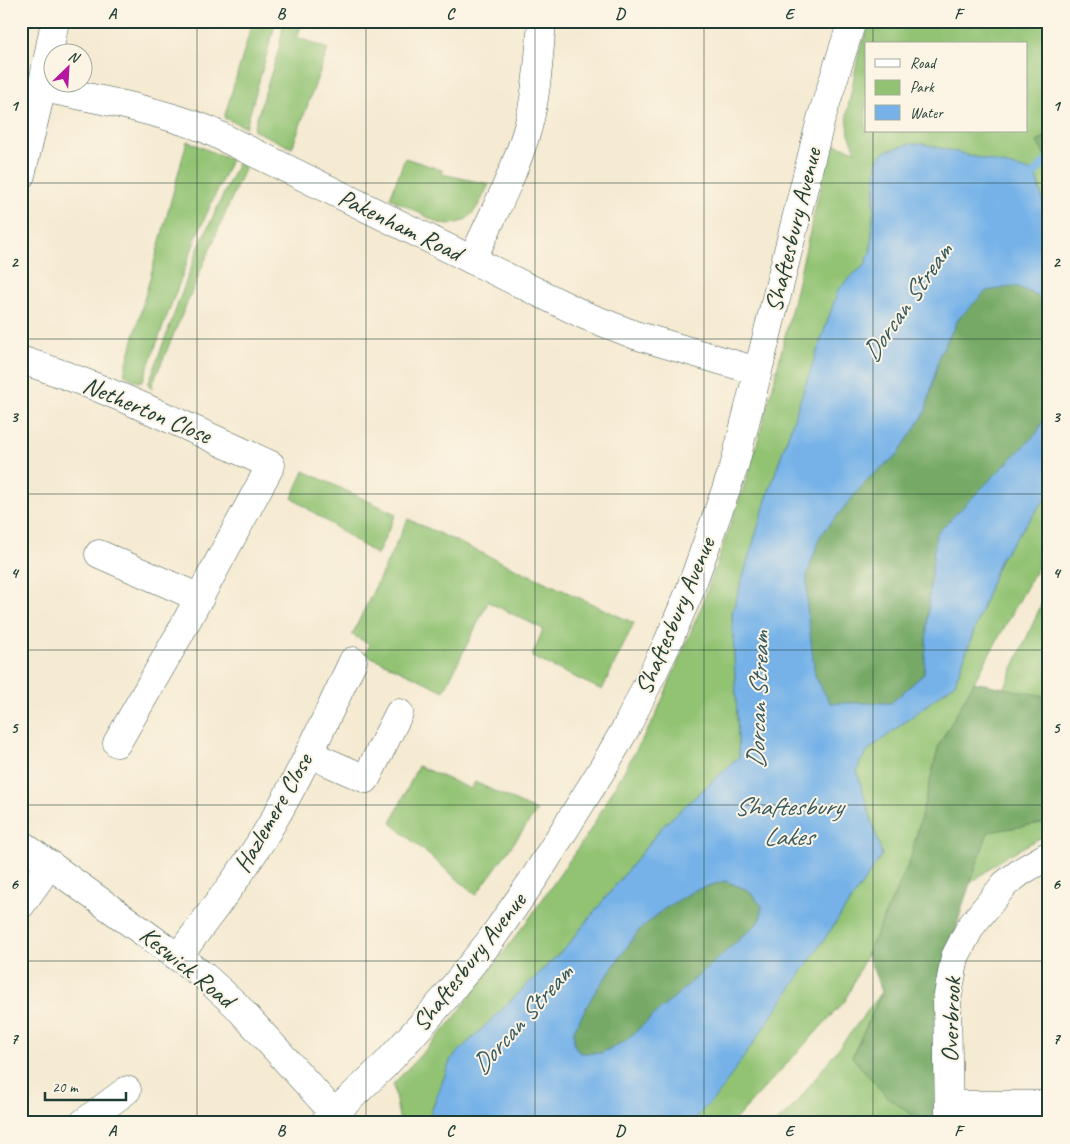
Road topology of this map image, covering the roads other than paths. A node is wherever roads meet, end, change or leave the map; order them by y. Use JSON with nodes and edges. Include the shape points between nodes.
{"nodes":[{"id":1,"x":55,"y":21,"type":"edge"},
{"id":2,"x":542,"y":21,"type":"edge"},
{"id":3,"x":852,"y":21,"type":"edge"},
{"id":4,"x":51,"y":42,"type":"edge"},
{"id":5,"x":42,"y":88,"type":"edge"},
{"id":6,"x":61,"y":92,"type":"edge"},
{"id":7,"x":21,"y":176,"type":"edge"},
{"id":8,"x":472,"y":260,"type":"junction"},
{"id":9,"x":21,"y":360,"type":"edge"},
{"id":10,"x":757,"y":370,"type":"junction"},
{"id":11,"x":99,"y":554,"type":"dead end"},
{"id":12,"x":200,"y":598,"type":"junction"},
{"id":13,"x":353,"y":661,"type":"dead end"},
{"id":14,"x":399,"y":712,"type":"dead end"},
{"id":15,"x":116,"y":743,"type":"dead end"},
{"id":16,"x":309,"y":754,"type":"junction"},
{"id":17,"x":21,"y":844,"type":"edge"},
{"id":18,"x":1049,"y":855,"type":"edge"},
{"id":19,"x":50,"y":864,"type":"junction"},
{"id":20,"x":21,"y":905,"type":"edge"},
{"id":21,"x":178,"y":956,"type":"junction"},
{"id":22,"x":127,"y":1090,"type":"dead end"},
{"id":23,"x":1049,"y":1105,"type":"edge"},
{"id":24,"x":949,"y":1114,"type":"edge"},
{"id":25,"x":329,"y":1118,"type":"edge"},
{"id":26,"x":83,"y":1123,"type":"edge"}],
"edges":[{"from":1,"to":4,"type":"street"},
{"from":2,"to":8,"type":"street","via":[[535,95],[528,127]]},
{"from":3,"to":10,"type":"street","name":"Shaftesbury Avenue","via":[[821,119]]},
{"from":5,"to":7,"type":"street"},
{"from":6,"to":8,"type":"street","name":"Pakenham Road","via":[[144,109],[206,129]]},
{"from":8,"to":10,"type":"street","name":"Pakenham Road","via":[[610,326]]},
{"from":9,"to":12,"type":"street","name":"Netherton Close","via":[[136,404],[271,465]]},
{"from":10,"to":25,"type":"street","name":"Shaftesbury Avenue","via":[[734,467],[689,594],[618,742],[535,878],[490,941],[385,1065]]},
{"from":11,"to":12,"type":"street"},
{"from":12,"to":15,"type":"street"},
{"from":13,"to":16,"type":"street","name":"Hazlemere Close"},
{"from":14,"to":16,"type":"street","via":[[366,779]]},
{"from":16,"to":21,"type":"street","name":"Hazlemere Close","via":[[270,826]]},
{"from":17,"to":19,"type":"street","name":"Keswick Road"},
{"from":18,"to":24,"type":"street","name":"Overbrook","via":[[1005,884],[971,926],[955,957],[947,1000]]},
{"from":19,"to":20,"type":"street"},
{"from":19,"to":21,"type":"street","name":"Keswick Road"},
{"from":21,"to":25,"type":"street","name":"Keswick Road","via":[[235,1004]]},
{"from":22,"to":26,"type":"street"},
{"from":23,"to":24,"type":"street","name":"Overbrook"}]}
